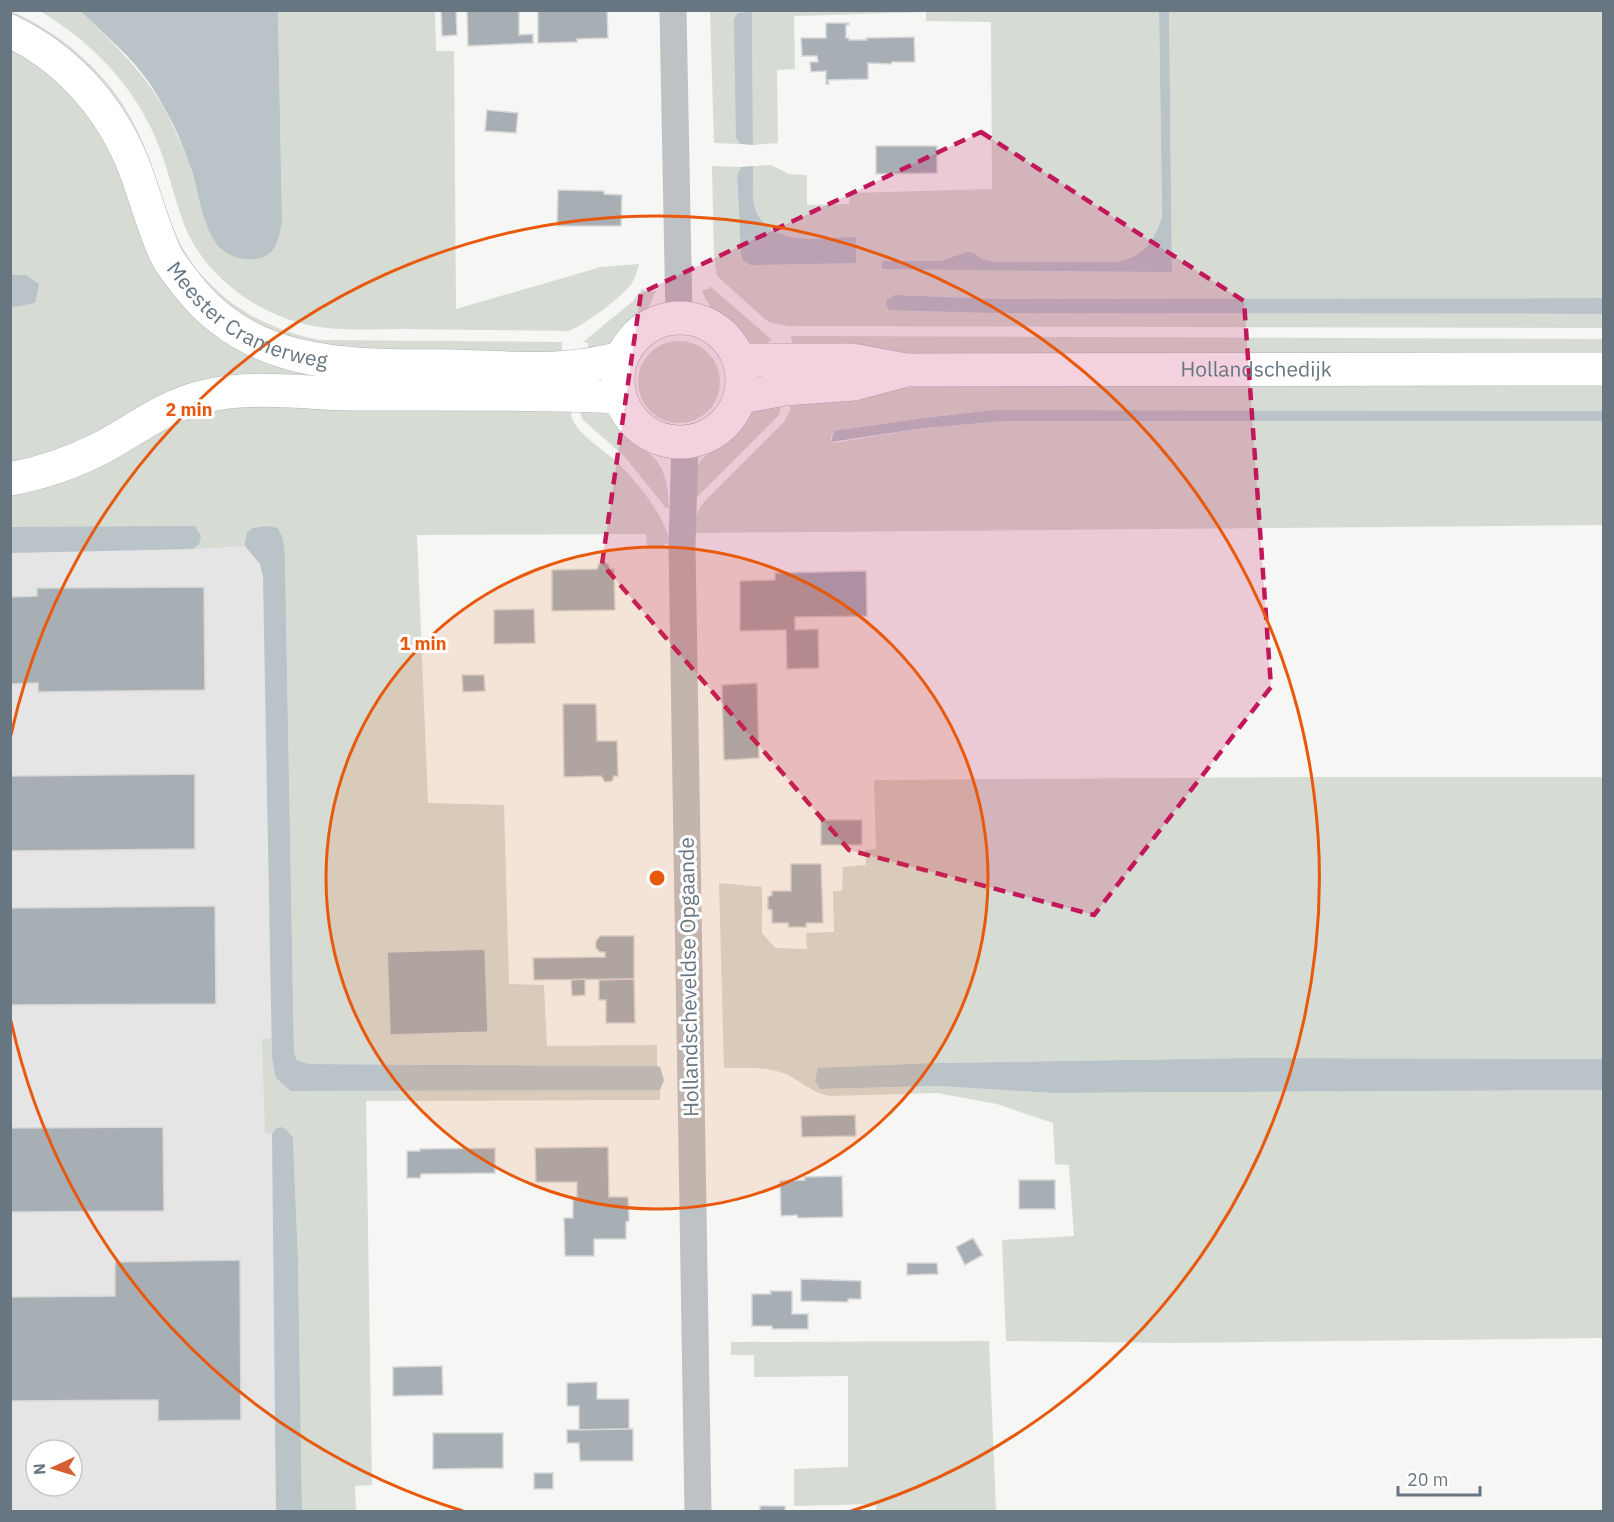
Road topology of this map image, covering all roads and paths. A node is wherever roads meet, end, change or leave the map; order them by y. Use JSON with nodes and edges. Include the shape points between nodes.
{"nodes":[{"id":1,"x":673,"y":10,"type":"edge"},
{"id":2,"x":10,"y":31,"type":"edge"},
{"id":3,"x":679,"y":318,"type":"junction"},
{"id":4,"x":622,"y":358,"type":"junction"},
{"id":5,"x":739,"y":360,"type":"junction"},
{"id":6,"x":1604,"y":369,"type":"edge"},
{"id":7,"x":906,"y":370,"type":"junction"},
{"id":8,"x":620,"y":397,"type":"junction"},
{"id":9,"x":741,"y":397,"type":"junction"},
{"id":10,"x":685,"y":443,"type":"junction"},
{"id":11,"x":10,"y":479,"type":"edge"},
{"id":12,"x":698,"y":1512,"type":"edge"}],
"edges":[{"from":1,"to":3,"type":"street"},
{"from":2,"to":4,"type":"main road","name":"Meester Cramerweg","via":[[59,60],[83,84],[113,123],[130,157],[167,257],[209,309],[258,343],[310,359],[355,365],[576,366]]},
{"from":3,"to":4,"type":"main road","via":[[645,328]]},
{"from":3,"to":5,"type":"main road","via":[[697,320],[717,330]]},
{"from":4,"to":8,"type":"main road"},
{"from":5,"to":7,"type":"main road","name":"Hollandschedijk","via":[[852,360]]},
{"from":5,"to":9,"type":"main road"},
{"from":6,"to":7,"type":"main road","name":"Hollandschedijk"},
{"from":7,"to":9,"type":"main road","name":"Hollandschedijk","via":[[854,384],[784,389]]},
{"from":8,"to":10,"type":"main road","via":[[637,427],[668,442]]},
{"from":8,"to":11,"type":"main road","name":"Meester Cramerweg","via":[[224,392],[169,408],[73,461]]},
{"from":9,"to":10,"type":"main road","via":[[717,431]]},
{"from":10,"to":12,"type":"street","name":"Hollandscheveldse Opgaande","via":[[682,546]]}]}
